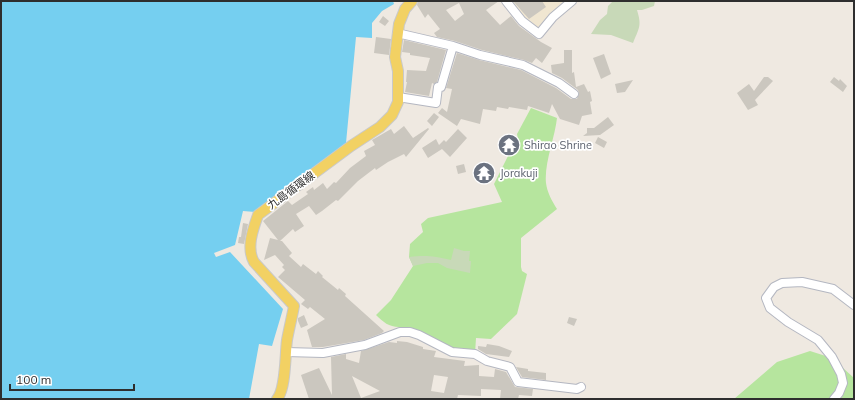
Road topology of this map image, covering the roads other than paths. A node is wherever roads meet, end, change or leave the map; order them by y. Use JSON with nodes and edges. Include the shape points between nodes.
{"nodes":[{"id":1,"x":412,"y":1,"type":"edge"},
{"id":2,"x":506,"y":1,"type":"edge"},
{"id":3,"x":572,"y":1,"type":"edge"},
{"id":4,"x":397,"y":33,"type":"junction"},
{"id":5,"x":453,"y":46,"type":"junction"},
{"id":6,"x":574,"y":94,"type":"dead end"},
{"id":7,"x":398,"y":97,"type":"junction"},
{"id":8,"x":854,"y":305,"type":"edge"},
{"id":9,"x":286,"y":352,"type":"junction"},
{"id":10,"x":581,"y":387,"type":"dead end"},
{"id":11,"x":277,"y":399,"type":"edge"},
{"id":12,"x":834,"y":399,"type":"edge"}],
"edges":[{"from":1,"to":4,"type":"main road","name":"九島循環線","via":[[401,16]]},
{"from":2,"to":3,"type":"street","via":[[522,21],[539,34],[553,17]]},
{"from":4,"to":5,"type":"street"},
{"from":4,"to":7,"type":"main road","name":"九島循環線","via":[[395,57]]},
{"from":5,"to":6,"type":"street","via":[[523,65],[559,83]]},
{"from":5,"to":7,"type":"street","via":[[441,87],[438,87],[436,103]]},
{"from":7,"to":9,"type":"main road","name":"九島循環線","via":[[396,108],[387,121],[258,215],[251,244],[252,257],[294,306]]},
{"from":8,"to":12,"type":"street","via":[[833,289],[802,282],[782,283],[774,287],[766,298],[770,308],[818,340],[832,357],[841,374],[842,382],[839,394]]},
{"from":9,"to":10,"type":"street","via":[[323,353],[365,345],[400,332],[410,332],[452,352],[475,354],[487,361],[510,367],[518,382],[577,389]]},
{"from":9,"to":11,"type":"main road","name":"九島循環線","via":[[283,387]]}]}
